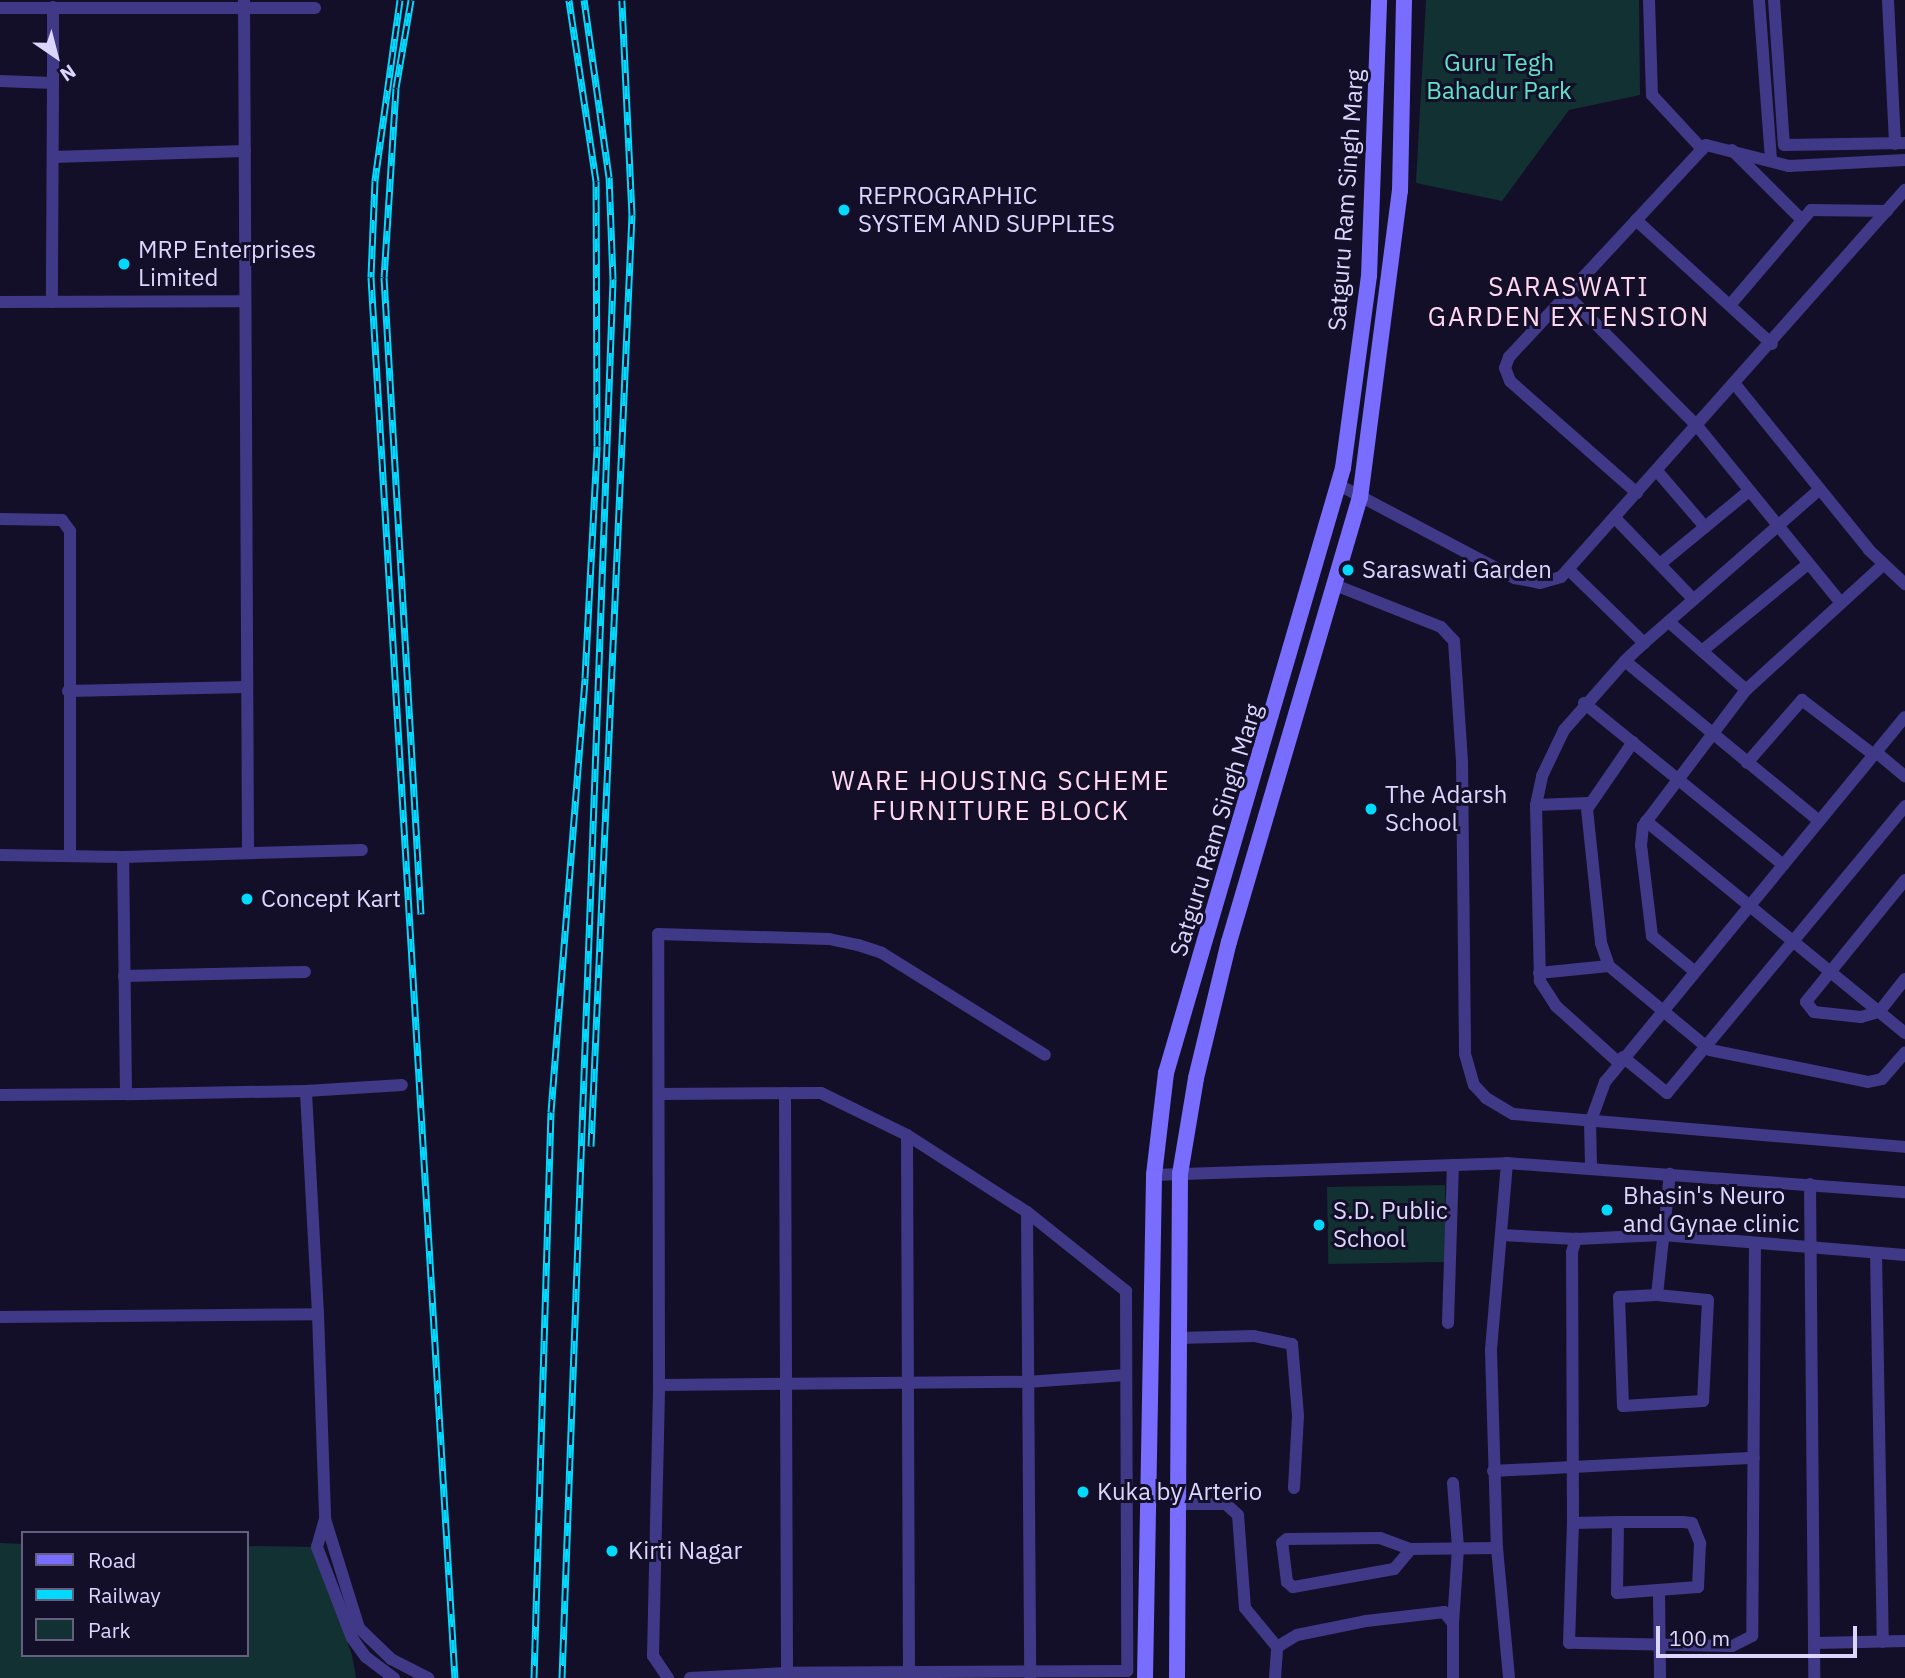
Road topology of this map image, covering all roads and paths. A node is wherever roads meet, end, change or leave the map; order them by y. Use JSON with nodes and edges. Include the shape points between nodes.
{"nodes":[{"id":1,"x":1379,"y":0,"type":"edge"},
{"id":2,"x":1404,"y":0,"type":"edge"},
{"id":3,"x":1649,"y":0,"type":"edge"},
{"id":4,"x":1759,"y":0,"type":"edge"},
{"id":5,"x":1774,"y":0,"type":"edge"},
{"id":6,"x":1888,"y":0,"type":"edge"},
{"id":7,"x":244,"y":3,"type":"edge"},
{"id":8,"x":53,"y":7,"type":"junction"},
{"id":9,"x":0,"y":8,"type":"edge"},
{"id":10,"x":315,"y":8,"type":"dead end"},
{"id":11,"x":1905,"y":43,"type":"edge"},
{"id":12,"x":1892,"y":45,"type":"junction"},
{"id":13,"x":0,"y":81,"type":"edge"},
{"id":14,"x":53,"y":83,"type":"junction"},
{"id":15,"x":1900,"y":144,"type":"edge"},
{"id":16,"x":1784,"y":145,"type":"junction"},
{"id":17,"x":1702,"y":149,"type":"junction"},
{"id":18,"x":1732,"y":149,"type":"junction"},
{"id":19,"x":245,"y":151,"type":"junction"},
{"id":20,"x":53,"y":157,"type":"junction"},
{"id":21,"x":1771,"y":159,"type":"junction"},
{"id":22,"x":1905,"y":160,"type":"edge"},
{"id":23,"x":1905,"y":190,"type":"edge"},
{"id":24,"x":1886,"y":211,"type":"junction"},
{"id":25,"x":1801,"y":219,"type":"junction"},
{"id":26,"x":1636,"y":220,"type":"junction"},
{"id":27,"x":1567,"y":295,"type":"junction"},
{"id":28,"x":0,"y":302,"type":"edge"},
{"id":29,"x":51,"y":302,"type":"junction"},
{"id":30,"x":244,"y":302,"type":"junction"},
{"id":31,"x":1730,"y":305,"type":"junction"},
{"id":32,"x":1772,"y":344,"type":"junction"},
{"id":33,"x":1734,"y":383,"type":"junction"},
{"id":34,"x":1698,"y":427,"type":"junction"},
{"id":35,"x":1657,"y":471,"type":"junction"},
{"id":36,"x":1339,"y":485,"type":"junction"},
{"id":37,"x":1819,"y":490,"type":"junction"},
{"id":38,"x":1749,"y":491,"type":"junction"},
{"id":39,"x":1637,"y":493,"type":"junction"},
{"id":40,"x":1360,"y":498,"type":"junction"},
{"id":41,"x":0,"y":519,"type":"edge"},
{"id":42,"x":1616,"y":519,"type":"junction"},
{"id":43,"x":1706,"y":527,"type":"junction"},
{"id":44,"x":1777,"y":527,"type":"junction"},
{"id":45,"x":1660,"y":564,"type":"junction"},
{"id":46,"x":1808,"y":564,"type":"junction"},
{"id":47,"x":1883,"y":565,"type":"junction"},
{"id":48,"x":1569,"y":570,"type":"junction"},
{"id":49,"x":1335,"y":584,"type":"junction"},
{"id":50,"x":1905,"y":584,"type":"edge"},
{"id":51,"x":1694,"y":600,"type":"junction"},
{"id":52,"x":1840,"y":602,"type":"junction"},
{"id":53,"x":1669,"y":622,"type":"junction"},
{"id":54,"x":1644,"y":643,"type":"junction"},
{"id":55,"x":1702,"y":651,"type":"junction"},
{"id":56,"x":1625,"y":661,"type":"junction"},
{"id":57,"x":246,"y":687,"type":"junction"},
{"id":58,"x":1746,"y":690,"type":"junction"},
{"id":59,"x":68,"y":691,"type":"junction"},
{"id":60,"x":1584,"y":703,"type":"junction"},
{"id":61,"x":1905,"y":718,"type":"edge"},
{"id":62,"x":1712,"y":735,"type":"junction"},
{"id":63,"x":1633,"y":742,"type":"junction"},
{"id":64,"x":1875,"y":754,"type":"junction"},
{"id":65,"x":1747,"y":763,"type":"junction"},
{"id":66,"x":1905,"y":776,"type":"edge"},
{"id":67,"x":1679,"y":779,"type":"junction"},
{"id":68,"x":1589,"y":803,"type":"junction"},
{"id":69,"x":1536,"y":805,"type":"junction"},
{"id":70,"x":1905,"y":806,"type":"edge"},
{"id":71,"x":1646,"y":821,"type":"junction"},
{"id":72,"x":1819,"y":821,"type":"junction"},
{"id":73,"x":362,"y":850,"type":"dead end"},
{"id":74,"x":248,"y":853,"type":"junction"},
{"id":75,"x":0,"y":855,"type":"edge"},
{"id":76,"x":70,"y":856,"type":"junction"},
{"id":77,"x":123,"y":857,"type":"junction"},
{"id":78,"x":1783,"y":864,"type":"junction"},
{"id":79,"x":1905,"y":880,"type":"edge"},
{"id":80,"x":1748,"y":907,"type":"junction"},
{"id":81,"x":1793,"y":943,"type":"junction"},
{"id":82,"x":1609,"y":966,"type":"junction"},
{"id":83,"x":1694,"y":971,"type":"junction"},
{"id":84,"x":305,"y":972,"type":"dead end"},
{"id":85,"x":1539,"y":973,"type":"junction"},
{"id":86,"x":1830,"y":973,"type":"junction"},
{"id":87,"x":124,"y":976,"type":"junction"},
{"id":88,"x":1905,"y":979,"type":"edge"},
{"id":89,"x":1662,"y":1010,"type":"junction"},
{"id":90,"x":1879,"y":1012,"type":"junction"},
{"id":91,"x":1905,"y":1033,"type":"edge"},
{"id":92,"x":1705,"y":1048,"type":"junction"},
{"id":93,"x":1905,"y":1052,"type":"edge"},
{"id":94,"x":1045,"y":1055,"type":"dead end"},
{"id":95,"x":1621,"y":1059,"type":"junction"},
{"id":96,"x":402,"y":1085,"type":"dead end"},
{"id":97,"x":306,"y":1091,"type":"junction"},
{"id":98,"x":785,"y":1093,"type":"junction"},
{"id":99,"x":126,"y":1094,"type":"junction"},
{"id":100,"x":661,"y":1094,"type":"junction"},
{"id":101,"x":0,"y":1095,"type":"edge"},
{"id":102,"x":1590,"y":1123,"type":"junction"},
{"id":103,"x":907,"y":1135,"type":"junction"},
{"id":104,"x":1905,"y":1147,"type":"edge"},
{"id":105,"x":1507,"y":1163,"type":"junction"},
{"id":106,"x":1453,"y":1165,"type":"junction"},
{"id":107,"x":1591,"y":1166,"type":"junction"},
{"id":108,"x":1180,"y":1174,"type":"junction"},
{"id":109,"x":1670,"y":1174,"type":"junction"},
{"id":110,"x":1154,"y":1175,"type":"junction"},
{"id":111,"x":1810,"y":1185,"type":"junction"},
{"id":112,"x":1905,"y":1192,"type":"edge"},
{"id":113,"x":1027,"y":1212,"type":"junction"},
{"id":114,"x":1501,"y":1235,"type":"junction"},
{"id":115,"x":1663,"y":1235,"type":"junction"},
{"id":116,"x":1576,"y":1239,"type":"junction"},
{"id":117,"x":1755,"y":1243,"type":"junction"},
{"id":118,"x":1811,"y":1248,"type":"junction"},
{"id":119,"x":1876,"y":1253,"type":"junction"},
{"id":120,"x":1905,"y":1255,"type":"edge"},
{"id":121,"x":1657,"y":1295,"type":"junction"},
{"id":122,"x":318,"y":1314,"type":"junction"},
{"id":123,"x":0,"y":1317,"type":"edge"},
{"id":124,"x":1448,"y":1323,"type":"dead end"},
{"id":125,"x":1179,"y":1338,"type":"junction"},
{"id":126,"x":1126,"y":1375,"type":"junction"},
{"id":127,"x":907,"y":1380,"type":"junction"},
{"id":128,"x":786,"y":1381,"type":"junction"},
{"id":129,"x":1027,"y":1382,"type":"junction"},
{"id":130,"x":659,"y":1385,"type":"junction"},
{"id":131,"x":1754,"y":1458,"type":"junction"},
{"id":132,"x":1574,"y":1465,"type":"junction"},
{"id":133,"x":1493,"y":1471,"type":"junction"},
{"id":134,"x":1453,"y":1483,"type":"dead end"},
{"id":135,"x":1294,"y":1488,"type":"dead end"},
{"id":136,"x":1179,"y":1504,"type":"junction"},
{"id":137,"x":325,"y":1519,"type":"junction"},
{"id":138,"x":1618,"y":1522,"type":"junction"},
{"id":139,"x":1573,"y":1523,"type":"junction"},
{"id":140,"x":1458,"y":1548,"type":"junction"},
{"id":141,"x":1497,"y":1548,"type":"junction"},
{"id":142,"x":1411,"y":1549,"type":"junction"},
{"id":143,"x":1659,"y":1593,"type":"junction"},
{"id":144,"x":1453,"y":1623,"type":"junction"},
{"id":145,"x":1883,"y":1642,"type":"junction"},
{"id":146,"x":1905,"y":1642,"type":"edge"},
{"id":147,"x":1815,"y":1643,"type":"junction"},
{"id":148,"x":1659,"y":1646,"type":"junction"},
{"id":149,"x":1277,"y":1647,"type":"junction"},
{"id":150,"x":1127,"y":1671,"type":"junction"},
{"id":151,"x":1030,"y":1674,"type":"edge"},
{"id":152,"x":787,"y":1675,"type":"edge"},
{"id":153,"x":1145,"y":1675,"type":"edge"},
{"id":154,"x":423,"y":1676,"type":"edge"},
{"id":155,"x":909,"y":1676,"type":"edge"},
{"id":156,"x":394,"y":1678,"type":"edge"},
{"id":157,"x":668,"y":1678,"type":"edge"},
{"id":158,"x":690,"y":1678,"type":"edge"},
{"id":159,"x":1177,"y":1678,"type":"edge"},
{"id":160,"x":1275,"y":1678,"type":"edge"},
{"id":161,"x":1453,"y":1678,"type":"edge"},
{"id":162,"x":1509,"y":1678,"type":"edge"},
{"id":163,"x":1660,"y":1678,"type":"edge"},
{"id":164,"x":1814,"y":1678,"type":"edge"}],
"edges":[{"from":1,"to":36,"type":"main road","name":"Satguru Ram Singh Marg","via":[[1369,276]]},
{"from":2,"to":40,"type":"main road","name":"Satguru Ram Singh Marg","via":[[1399,191]]},
{"from":3,"to":17,"type":"street","via":[[1652,95]]},
{"from":4,"to":21,"type":"street"},
{"from":5,"to":16,"type":"street"},
{"from":6,"to":12,"type":"street"},
{"from":7,"to":8,"type":"street"},
{"from":7,"to":10,"type":"street"},
{"from":7,"to":19,"type":"street"},
{"from":8,"to":9,"type":"street"},
{"from":8,"to":14,"type":"street"},
{"from":11,"to":12,"type":"street"},
{"from":12,"to":15,"type":"street"},
{"from":13,"to":14,"type":"street"},
{"from":14,"to":20,"type":"street"},
{"from":15,"to":16,"type":"street"},
{"from":16,"to":21,"type":"street"},
{"from":17,"to":18,"type":"street","via":[[1712,145]]},
{"from":17,"to":26,"type":"street"},
{"from":18,"to":21,"type":"street"},
{"from":18,"to":25,"type":"street"},
{"from":19,"to":20,"type":"street"},
{"from":19,"to":30,"type":"street"},
{"from":20,"to":29,"type":"street"},
{"from":21,"to":22,"type":"street","via":[[1797,166]]},
{"from":23,"to":24,"type":"street"},
{"from":24,"to":25,"type":"street","via":[[1814,209]]},
{"from":24,"to":32,"type":"street"},
{"from":25,"to":31,"type":"street"},
{"from":26,"to":27,"type":"street"},
{"from":26,"to":31,"type":"street"},
{"from":27,"to":34,"type":"street"},
{"from":27,"to":39,"type":"street","via":[[1509,358],[1506,375]]},
{"from":28,"to":29,"type":"street"},
{"from":29,"to":30,"type":"street"},
{"from":30,"to":57,"type":"street"},
{"from":31,"to":32,"type":"street"},
{"from":32,"to":33,"type":"street"},
{"from":33,"to":34,"type":"street"},
{"from":33,"to":37,"type":"street"},
{"from":34,"to":35,"type":"street"},
{"from":34,"to":38,"type":"street"},
{"from":35,"to":39,"type":"street"},
{"from":35,"to":43,"type":"street"},
{"from":36,"to":40,"type":"street"},
{"from":36,"to":110,"type":"main road","name":"Satguru Ram Singh Marg","via":[[1166,1073]]},
{"from":37,"to":44,"type":"street"},
{"from":37,"to":47,"type":"street"},
{"from":38,"to":43,"type":"street"},
{"from":38,"to":44,"type":"street"},
{"from":39,"to":42,"type":"street"},
{"from":40,"to":48,"type":"street","via":[[1515,578],[1550,582]]},
{"from":40,"to":49,"type":"main road","name":"Satguru Ram Singh Marg"},
{"from":41,"to":59,"type":"street","via":[[67,523]]},
{"from":42,"to":45,"type":"street"},
{"from":42,"to":48,"type":"street"},
{"from":43,"to":45,"type":"street"},
{"from":44,"to":46,"type":"street"},
{"from":44,"to":51,"type":"street"},
{"from":45,"to":51,"type":"street"},
{"from":46,"to":52,"type":"street"},
{"from":46,"to":55,"type":"street"},
{"from":47,"to":50,"type":"street"},
{"from":47,"to":52,"type":"street"},
{"from":48,"to":54,"type":"street"},
{"from":49,"to":102,"type":"street","via":[[1441,627],[1454,641],[1462,763],[1465,1055],[1474,1085],[1513,1114]]},
{"from":49,"to":108,"type":"main road","name":"Satguru Ram Singh Marg","via":[[1229,942],[1196,1078]]},
{"from":51,"to":53,"type":"street"},
{"from":52,"to":58,"type":"street"},
{"from":53,"to":54,"type":"street"},
{"from":53,"to":55,"type":"street"},
{"from":54,"to":56,"type":"street"},
{"from":55,"to":58,"type":"street"},
{"from":56,"to":60,"type":"street"},
{"from":56,"to":62,"type":"street"},
{"from":57,"to":59,"type":"street"},
{"from":57,"to":74,"type":"street"},
{"from":58,"to":62,"type":"street"},
{"from":59,"to":76,"type":"street"},
{"from":60,"to":63,"type":"street"},
{"from":60,"to":69,"type":"street","via":[[1552,752]]},
{"from":61,"to":64,"type":"street"},
{"from":62,"to":65,"type":"street"},
{"from":62,"to":67,"type":"street"},
{"from":63,"to":67,"type":"street"},
{"from":63,"to":68,"type":"street"},
{"from":64,"to":65,"type":"street","via":[[1802,700]]},
{"from":64,"to":66,"type":"street"},
{"from":64,"to":72,"type":"street"},
{"from":65,"to":72,"type":"street"},
{"from":67,"to":71,"type":"street"},
{"from":67,"to":78,"type":"street"},
{"from":68,"to":69,"type":"street"},
{"from":68,"to":82,"type":"street","via":[[1601,943]]},
{"from":69,"to":85,"type":"street"},
{"from":70,"to":81,"type":"street"},
{"from":71,"to":80,"type":"street"},
{"from":71,"to":83,"type":"street","via":[[1641,845],[1652,936]]},
{"from":72,"to":78,"type":"street"},
{"from":73,"to":74,"type":"street"},
{"from":74,"to":77,"type":"street"},
{"from":75,"to":76,"type":"street"},
{"from":76,"to":77,"type":"street"},
{"from":77,"to":87,"type":"street"},
{"from":78,"to":80,"type":"street"},
{"from":79,"to":86,"type":"street"},
{"from":80,"to":81,"type":"street"},
{"from":80,"to":83,"type":"street"},
{"from":81,"to":86,"type":"street"},
{"from":81,"to":92,"type":"street"},
{"from":82,"to":85,"type":"street"},
{"from":82,"to":89,"type":"street"},
{"from":83,"to":89,"type":"street"},
{"from":84,"to":87,"type":"street"},
{"from":85,"to":95,"type":"street","via":[[1556,1006]]},
{"from":86,"to":90,"type":"street"},
{"from":86,"to":90,"type":"street","via":[[1807,1002],[1814,1012],[1861,1017]]},
{"from":87,"to":99,"type":"street"},
{"from":88,"to":90,"type":"street"},
{"from":89,"to":92,"type":"street"},
{"from":89,"to":95,"type":"street"},
{"from":90,"to":91,"type":"street"},
{"from":92,"to":93,"type":"street","via":[[1868,1082],[1882,1079]]},
{"from":92,"to":95,"type":"street","via":[[1667,1093]]},
{"from":94,"to":100,"type":"street","via":[[882,953],[858,944],[829,939],[658,934]]},
{"from":95,"to":102,"type":"street","via":[[1598,1094]]},
{"from":96,"to":97,"type":"street"},
{"from":97,"to":99,"type":"street"},
{"from":97,"to":122,"type":"street"},
{"from":98,"to":100,"type":"street"},
{"from":98,"to":103,"type":"street","via":[[821,1093]]},
{"from":98,"to":128,"type":"street"},
{"from":99,"to":101,"type":"street"},
{"from":100,"to":130,"type":"street"},
{"from":102,"to":104,"type":"street"},
{"from":102,"to":107,"type":"street"},
{"from":103,"to":113,"type":"street"},
{"from":103,"to":127,"type":"street"},
{"from":105,"to":106,"type":"street"},
{"from":105,"to":107,"type":"street"},
{"from":105,"to":114,"type":"street"},
{"from":106,"to":108,"type":"street"},
{"from":106,"to":124,"type":"street"},
{"from":107,"to":109,"type":"street"},
{"from":108,"to":110,"type":"street"},
{"from":108,"to":125,"type":"main road","name":"Satguru Ram Singh Marg"},
{"from":109,"to":111,"type":"street"},
{"from":109,"to":115,"type":"street"},
{"from":110,"to":153,"type":"main road","name":"Satguru Ram Singh Marg"},
{"from":111,"to":112,"type":"street"},
{"from":111,"to":118,"type":"street"},
{"from":113,"to":126,"type":"street","via":[[1126,1289]]},
{"from":113,"to":129,"type":"street"},
{"from":114,"to":116,"type":"street"},
{"from":114,"to":133,"type":"street","via":[[1491,1350]]},
{"from":115,"to":116,"type":"street"},
{"from":115,"to":117,"type":"street"},
{"from":115,"to":121,"type":"street"},
{"from":116,"to":132,"type":"street","via":[[1572,1252]]},
{"from":117,"to":118,"type":"street"},
{"from":117,"to":131,"type":"street"},
{"from":118,"to":119,"type":"street"},
{"from":118,"to":147,"type":"street"},
{"from":119,"to":120,"type":"street"},
{"from":119,"to":145,"type":"street"},
{"from":121,"to":121,"type":"street","via":[[1708,1300],[1703,1401],[1623,1406],[1619,1297]]},
{"from":122,"to":123,"type":"street"},
{"from":122,"to":137,"type":"street"},
{"from":125,"to":135,"type":"street","via":[[1254,1336],[1292,1344],[1298,1416]]},
{"from":125,"to":136,"type":"main road","name":"Satguru Ram Singh Marg"},
{"from":126,"to":129,"type":"street"},
{"from":126,"to":150,"type":"street"},
{"from":127,"to":128,"type":"street"},
{"from":127,"to":129,"type":"street"},
{"from":127,"to":155,"type":"street"},
{"from":128,"to":130,"type":"street"},
{"from":128,"to":152,"type":"street"},
{"from":129,"to":151,"type":"street"},
{"from":130,"to":157,"type":"street","via":[[653,1656]]},
{"from":131,"to":132,"type":"street"},
{"from":131,"to":148,"type":"street","via":[[1752,1636],[1732,1646]]},
{"from":132,"to":133,"type":"street"},
{"from":132,"to":139,"type":"street"},
{"from":133,"to":141,"type":"street"},
{"from":134,"to":140,"type":"street"},
{"from":136,"to":149,"type":"street","via":[[1226,1504],[1238,1515],[1245,1608]]},
{"from":136,"to":159,"type":"main road","name":"Satguru Ram Singh Marg"},
{"from":137,"to":154,"type":"street","via":[[359,1629],[391,1659]]},
{"from":137,"to":156,"type":"street","via":[[317,1547],[352,1638],[366,1657]]},
{"from":138,"to":139,"type":"street"},
{"from":138,"to":143,"type":"street","via":[[1617,1593]]},
{"from":138,"to":143,"type":"street","via":[[1684,1522],[1696,1527],[1698,1587]]},
{"from":139,"to":148,"type":"street","via":[[1569,1643]]},
{"from":140,"to":141,"type":"street"},
{"from":140,"to":142,"type":"street"},
{"from":140,"to":144,"type":"street"},
{"from":141,"to":162,"type":"street"},
{"from":142,"to":142,"type":"street","via":[[1380,1538],[1287,1539],[1282,1543],[1287,1582],[1293,1587],[1394,1569]]},
{"from":143,"to":148,"type":"street"},
{"from":144,"to":149,"type":"street","via":[[1444,1612],[1366,1620],[1306,1632]]},
{"from":144,"to":161,"type":"street"},
{"from":145,"to":146,"type":"street"},
{"from":145,"to":147,"type":"street"},
{"from":147,"to":164,"type":"street"},
{"from":148,"to":163,"type":"street"},
{"from":149,"to":160,"type":"street"},
{"from":150,"to":151,"type":"street"},
{"from":150,"to":153,"type":"street"},
{"from":151,"to":155,"type":"street"},
{"from":152,"to":155,"type":"street"},
{"from":152,"to":158,"type":"street"}]}
